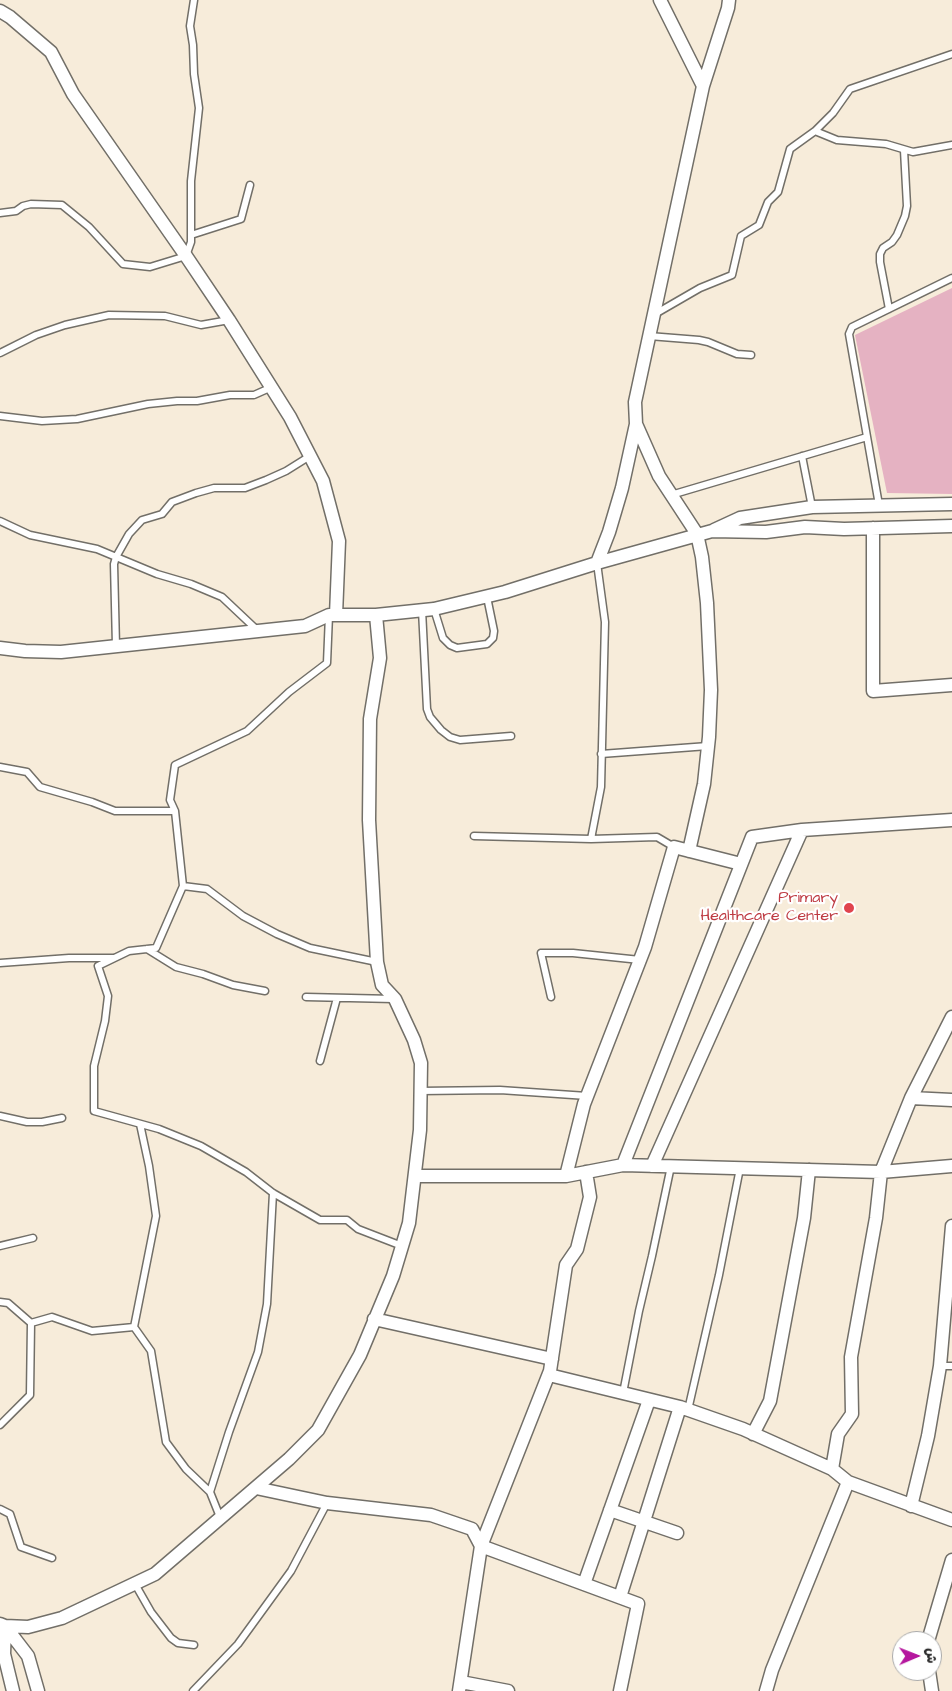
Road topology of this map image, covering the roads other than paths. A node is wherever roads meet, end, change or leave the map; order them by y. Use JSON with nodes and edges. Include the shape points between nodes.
{"nodes":[{"id":1,"x":194,"y":0,"type":"edge"},
{"id":2,"x":660,"y":0,"type":"edge"},
{"id":3,"x":730,"y":3,"type":"edge"},
{"id":4,"x":0,"y":11,"type":"edge"},
{"id":5,"x":952,"y":54,"type":"edge"},
{"id":6,"x":703,"y":86,"type":"junction"},
{"id":7,"x":815,"y":132,"type":"junction"},
{"id":8,"x":952,"y":145,"type":"edge"},
{"id":9,"x":904,"y":150,"type":"junction"},
{"id":10,"x":250,"y":185,"type":"dead end"},
{"id":11,"x":0,"y":213,"type":"edge"},
{"id":12,"x":191,"y":235,"type":"junction"},
{"id":13,"x":186,"y":256,"type":"junction"},
{"id":14,"x":952,"y":278,"type":"edge"},
{"id":15,"x":889,"y":309,"type":"junction"},
{"id":16,"x":654,"y":315,"type":"junction"},
{"id":17,"x":229,"y":320,"type":"junction"},
{"id":18,"x":650,"y":336,"type":"junction"},
{"id":19,"x":0,"y":353,"type":"edge"},
{"id":20,"x":751,"y":355,"type":"dead end"},
{"id":21,"x":272,"y":387,"type":"junction"},
{"id":22,"x":0,"y":416,"type":"edge"},
{"id":23,"x":636,"y":424,"type":"junction"},
{"id":24,"x":867,"y":437,"type":"junction"},
{"id":25,"x":310,"y":456,"type":"junction"},
{"id":26,"x":802,"y":456,"type":"junction"},
{"id":27,"x":671,"y":495,"type":"junction"},
{"id":28,"x":952,"y":504,"type":"edge"},
{"id":29,"x":879,"y":505,"type":"junction"},
{"id":30,"x":829,"y":506,"type":"junction"},
{"id":31,"x":812,"y":507,"type":"junction"},
{"id":32,"x":0,"y":521,"type":"edge"},
{"id":33,"x":952,"y":526,"type":"edge"},
{"id":34,"x":828,"y":528,"type":"junction"},
{"id":35,"x":873,"y":528,"type":"junction"},
{"id":36,"x":712,"y":531,"type":"junction"},
{"id":37,"x":697,"y":534,"type":"junction"},
{"id":38,"x":116,"y":556,"type":"junction"},
{"id":39,"x":597,"y":563,"type":"junction"},
{"id":40,"x":487,"y":596,"type":"junction"},
{"id":41,"x":428,"y":610,"type":"junction"},
{"id":42,"x":333,"y":615,"type":"junction"},
{"id":43,"x":376,"y":615,"type":"junction"},
{"id":44,"x":258,"y":631,"type":"junction"},
{"id":45,"x":116,"y":646,"type":"junction"},
{"id":46,"x":0,"y":648,"type":"edge"},
{"id":47,"x":952,"y":685,"type":"edge"},
{"id":48,"x":511,"y":736,"type":"dead end"},
{"id":49,"x":708,"y":746,"type":"junction"},
{"id":50,"x":602,"y":754,"type":"junction"},
{"id":51,"x":0,"y":767,"type":"edge"},
{"id":52,"x":175,"y":811,"type":"junction"},
{"id":53,"x":952,"y":820,"type":"edge"},
{"id":54,"x":802,"y":830,"type":"junction"},
{"id":55,"x":474,"y":836,"type":"dead end"},
{"id":56,"x":590,"y":838,"type":"junction"},
{"id":57,"x":674,"y":847,"type":"junction"},
{"id":58,"x":689,"y":851,"type":"junction"},
{"id":59,"x":741,"y":864,"type":"junction"},
{"id":60,"x":183,"y":886,"type":"junction"},
{"id":61,"x":147,"y":949,"type":"junction"},
{"id":62,"x":114,"y":958,"type":"junction"},
{"id":63,"x":640,"y":960,"type":"junction"},
{"id":64,"x":377,"y":962,"type":"junction"},
{"id":65,"x":0,"y":963,"type":"edge"},
{"id":66,"x":265,"y":992,"type":"dead end"},
{"id":67,"x":306,"y":997,"type":"dead end"},
{"id":68,"x":551,"y":997,"type":"dead end"},
{"id":69,"x":337,"y":998,"type":"junction"},
{"id":70,"x":395,"y":999,"type":"junction"},
{"id":71,"x":952,"y":1017,"type":"edge"},
{"id":72,"x":320,"y":1061,"type":"dead end"},
{"id":73,"x":420,"y":1091,"type":"junction"},
{"id":74,"x":587,"y":1096,"type":"junction"},
{"id":75,"x":911,"y":1098,"type":"junction"},
{"id":76,"x":952,"y":1100,"type":"edge"},
{"id":77,"x":0,"y":1116,"type":"edge"},
{"id":78,"x":62,"y":1118,"type":"dead end"},
{"id":79,"x":140,"y":1124,"type":"junction"},
{"id":80,"x":623,"y":1165,"type":"junction"},
{"id":81,"x":652,"y":1166,"type":"junction"},
{"id":82,"x":671,"y":1166,"type":"junction"},
{"id":83,"x":952,"y":1166,"type":"edge"},
{"id":84,"x":740,"y":1168,"type":"junction"},
{"id":85,"x":809,"y":1170,"type":"junction"},
{"id":86,"x":586,"y":1172,"type":"junction"},
{"id":87,"x":881,"y":1172,"type":"junction"},
{"id":88,"x":415,"y":1176,"type":"junction"},
{"id":89,"x":566,"y":1176,"type":"junction"},
{"id":90,"x":952,"y":1179,"type":"edge"},
{"id":91,"x":273,"y":1193,"type":"junction"},
{"id":92,"x":952,"y":1226,"type":"edge"},
{"id":93,"x":33,"y":1238,"type":"dead end"},
{"id":94,"x":0,"y":1246,"type":"edge"},
{"id":95,"x":402,"y":1246,"type":"junction"},
{"id":96,"x":0,"y":1302,"type":"edge"},
{"id":97,"x":374,"y":1319,"type":"junction"},
{"id":98,"x":31,"y":1323,"type":"junction"},
{"id":99,"x":134,"y":1328,"type":"junction"},
{"id":100,"x":552,"y":1359,"type":"junction"},
{"id":101,"x":946,"y":1366,"type":"edge"},
{"id":102,"x":549,"y":1375,"type":"junction"},
{"id":103,"x":623,"y":1393,"type":"junction"},
{"id":104,"x":649,"y":1400,"type":"junction"},
{"id":105,"x":684,"y":1409,"type":"junction"},
{"id":106,"x":0,"y":1425,"type":"edge"},
{"id":107,"x":754,"y":1434,"type":"junction"},
{"id":108,"x":832,"y":1469,"type":"junction"},
{"id":109,"x":848,"y":1482,"type":"junction"},
{"id":110,"x":256,"y":1488,"type":"junction"},
{"id":111,"x":210,"y":1492,"type":"junction"},
{"id":112,"x":327,"y":1503,"type":"junction"},
{"id":113,"x":911,"y":1506,"type":"junction"},
{"id":114,"x":0,"y":1509,"type":"edge"},
{"id":115,"x":610,"y":1510,"type":"junction"},
{"id":116,"x":221,"y":1519,"type":"junction"},
{"id":117,"x":952,"y":1520,"type":"edge"},
{"id":118,"x":644,"y":1521,"type":"junction"},
{"id":119,"x":677,"y":1532,"type":"dead end"},
{"id":120,"x":481,"y":1546,"type":"junction"},
{"id":121,"x":52,"y":1558,"type":"dead end"},
{"id":122,"x":952,"y":1560,"type":"edge"},
{"id":123,"x":135,"y":1584,"type":"junction"},
{"id":124,"x":584,"y":1584,"type":"junction"},
{"id":125,"x":620,"y":1597,"type":"junction"},
{"id":126,"x":3,"y":1625,"type":"edge"},
{"id":127,"x":931,"y":1631,"type":"edge"},
{"id":128,"x":194,"y":1645,"type":"dead end"},
{"id":129,"x":460,"y":1687,"type":"edge"},
{"id":130,"x":13,"y":1691,"type":"edge"},
{"id":131,"x":38,"y":1691,"type":"edge"},
{"id":132,"x":193,"y":1691,"type":"edge"},
{"id":133,"x":508,"y":1691,"type":"edge"},
{"id":134,"x":620,"y":1691,"type":"edge"},
{"id":135,"x":766,"y":1691,"type":"edge"}],
"edges":[{"from":1,"to":12,"type":"lane","via":[[190,26],[199,108],[191,181]]},
{"from":2,"to":6,"type":"street"},
{"from":3,"to":6,"type":"street"},
{"from":4,"to":13,"type":"street","via":[[51,52],[73,94]]},
{"from":5,"to":7,"type":"lane","via":[[850,89]]},
{"from":6,"to":16,"type":"street"},
{"from":7,"to":9,"type":"lane","via":[[837,140],[886,144]]},
{"from":7,"to":16,"type":"lane","via":[[790,149],[778,192],[768,202],[759,225],[741,236],[732,275],[700,288]]},
{"from":8,"to":9,"type":"lane","via":[[913,152]]},
{"from":9,"to":15,"type":"lane","via":[[905,216],[897,235],[880,254]]},
{"from":10,"to":12,"type":"lane","via":[[241,219]]},
{"from":11,"to":13,"type":"lane","via":[[16,211],[31,204],[62,205],[89,227],[123,264],[150,267]]},
{"from":12,"to":13,"type":"lane"},
{"from":13,"to":17,"type":"street"},
{"from":14,"to":15,"type":"lane"},
{"from":15,"to":24,"type":"lane","via":[[852,327],[849,334]]},
{"from":16,"to":18,"type":"street"},
{"from":17,"to":19,"type":"lane","via":[[201,325],[165,316],[109,315],[36,335]]},
{"from":17,"to":21,"type":"street"},
{"from":18,"to":20,"type":"lane","via":[[699,340],[737,354]]},
{"from":18,"to":23,"type":"street","via":[[635,402]]},
{"from":21,"to":22,"type":"lane","via":[[254,395],[148,404],[77,419],[42,421]]},
{"from":21,"to":25,"type":"street"},
{"from":23,"to":27,"type":"street"},
{"from":23,"to":39,"type":"street","via":[[610,532]]},
{"from":24,"to":26,"type":"lane"},
{"from":24,"to":29,"type":"lane"},
{"from":25,"to":38,"type":"lane","via":[[286,471],[245,488],[214,488],[172,502],[162,514],[142,520]]},
{"from":25,"to":42,"type":"street","via":[[323,481],[339,541]]},
{"from":26,"to":27,"type":"lane"},
{"from":26,"to":31,"type":"lane"},
{"from":27,"to":37,"type":"street"},
{"from":28,"to":29,"type":"street"},
{"from":29,"to":30,"type":"street"},
{"from":30,"to":31,"type":"street"},
{"from":30,"to":34,"type":"street"},
{"from":31,"to":36,"type":"street","via":[[740,518]]},
{"from":32,"to":38,"type":"lane","via":[[30,535]]},
{"from":33,"to":35,"type":"street"},
{"from":34,"to":35,"type":"street"},
{"from":34,"to":36,"type":"street"},
{"from":35,"to":47,"type":"street","via":[[873,691]]},
{"from":36,"to":37,"type":"street"},
{"from":37,"to":39,"type":"street"},
{"from":37,"to":49,"type":"street","via":[[708,603],[711,690]]},
{"from":38,"to":44,"type":"lane","via":[[222,597]]},
{"from":38,"to":45,"type":"lane"},
{"from":39,"to":40,"type":"street"},
{"from":39,"to":50,"type":"lane","via":[[604,622]]},
{"from":40,"to":41,"type":"street"},
{"from":40,"to":41,"type":"lane","via":[[494,631],[488,644],[457,648],[450,645]]},
{"from":41,"to":43,"type":"street"},
{"from":41,"to":48,"type":"lane","via":[[427,709],[430,717],[450,737],[460,740]]},
{"from":42,"to":43,"type":"street"},
{"from":42,"to":44,"type":"street","via":[[305,626]]},
{"from":42,"to":52,"type":"lane","via":[[327,663],[289,692],[247,731],[175,765],[170,800]]},
{"from":43,"to":64,"type":"street","via":[[380,658],[370,719],[369,820]]},
{"from":44,"to":45,"type":"street"},
{"from":45,"to":46,"type":"street","via":[[61,652]]},
{"from":49,"to":50,"type":"lane"},
{"from":49,"to":58,"type":"street","via":[[704,784]]},
{"from":50,"to":56,"type":"lane","via":[[601,787]]},
{"from":51,"to":52,"type":"lane","via":[[27,772],[40,787],[115,811]]},
{"from":52,"to":60,"type":"lane"},
{"from":53,"to":54,"type":"street"},
{"from":54,"to":59,"type":"street","via":[[752,836]]},
{"from":54,"to":81,"type":"street"},
{"from":55,"to":56,"type":"lane"},
{"from":56,"to":57,"type":"lane","via":[[657,837]]},
{"from":57,"to":58,"type":"street"},
{"from":57,"to":63,"type":"street"},
{"from":58,"to":59,"type":"street"},
{"from":59,"to":80,"type":"street"},
{"from":60,"to":61,"type":"lane","via":[[156,948]]},
{"from":60,"to":64,"type":"lane","via":[[207,889],[243,916],[310,948]]},
{"from":61,"to":62,"type":"lane","via":[[129,951]]},
{"from":61,"to":66,"type":"lane","via":[[176,967]]},
{"from":62,"to":65,"type":"lane"},
{"from":62,"to":79,"type":"lane","via":[[98,966],[108,996],[94,1066],[94,1111]]},
{"from":63,"to":68,"type":"lane","via":[[541,953]]},
{"from":63,"to":74,"type":"street"},
{"from":64,"to":70,"type":"street","via":[[382,985]]},
{"from":67,"to":69,"type":"lane"},
{"from":69,"to":70,"type":"lane"},
{"from":69,"to":72,"type":"lane"},
{"from":70,"to":73,"type":"street","via":[[421,1063]]},
{"from":71,"to":75,"type":"street"},
{"from":73,"to":74,"type":"lane","via":[[500,1090]]},
{"from":73,"to":88,"type":"street"},
{"from":74,"to":89,"type":"street"},
{"from":75,"to":76,"type":"street"},
{"from":75,"to":87,"type":"street"},
{"from":77,"to":78,"type":"lane","via":[[27,1122]]},
{"from":79,"to":91,"type":"lane","via":[[201,1146],[246,1172]]},
{"from":79,"to":99,"type":"lane","via":[[156,1216]]},
{"from":80,"to":81,"type":"street"},
{"from":80,"to":86,"type":"street"},
{"from":81,"to":82,"type":"street"},
{"from":82,"to":84,"type":"street"},
{"from":82,"to":103,"type":"lane"},
{"from":83,"to":87,"type":"street"},
{"from":83,"to":90,"type":"street"},
{"from":84,"to":85,"type":"street"},
{"from":84,"to":105,"type":"lane","via":[[719,1275]]},
{"from":85,"to":87,"type":"street"},
{"from":85,"to":107,"type":"street","via":[[804,1218],[770,1400]]},
{"from":86,"to":89,"type":"street"},
{"from":86,"to":100,"type":"street","via":[[590,1197],[577,1250],[566,1265]]},
{"from":87,"to":108,"type":"street","via":[[851,1357],[852,1414],[838,1434]]},
{"from":88,"to":89,"type":"street"},
{"from":88,"to":95,"type":"street","via":[[409,1223]]},
{"from":91,"to":95,"type":"lane","via":[[320,1220],[347,1220],[358,1230]]},
{"from":91,"to":111,"type":"lane","via":[[267,1304],[258,1352]]},
{"from":92,"to":101,"type":"street"},
{"from":93,"to":94,"type":"lane"},
{"from":95,"to":97,"type":"street"},
{"from":96,"to":98,"type":"lane","via":[[8,1303]]},
{"from":97,"to":100,"type":"street"},
{"from":97,"to":110,"type":"street","via":[[360,1355],[318,1430]]},
{"from":98,"to":99,"type":"lane","via":[[52,1317],[92,1331]]},
{"from":98,"to":106,"type":"lane","via":[[30,1396]]},
{"from":99,"to":111,"type":"lane","via":[[151,1351],[166,1442],[186,1469]]},
{"from":100,"to":102,"type":"street"},
{"from":101,"to":113,"type":"street"},
{"from":102,"to":103,"type":"street"},
{"from":102,"to":120,"type":"street"},
{"from":103,"to":104,"type":"street"},
{"from":104,"to":105,"type":"street"},
{"from":104,"to":115,"type":"street"},
{"from":105,"to":107,"type":"street"},
{"from":105,"to":118,"type":"street"},
{"from":107,"to":108,"type":"street"},
{"from":108,"to":109,"type":"street"},
{"from":109,"to":113,"type":"street"},
{"from":109,"to":135,"type":"street"},
{"from":110,"to":112,"type":"street"},
{"from":110,"to":116,"type":"street"},
{"from":111,"to":116,"type":"lane"},
{"from":112,"to":120,"type":"street","via":[[431,1515],[472,1529]]},
{"from":112,"to":132,"type":"lane","via":[[291,1571],[238,1644]]},
{"from":113,"to":117,"type":"street"},
{"from":114,"to":121,"type":"lane","via":[[10,1514],[20,1548]]},
{"from":115,"to":118,"type":"street"},
{"from":115,"to":124,"type":"street"},
{"from":116,"to":123,"type":"street","via":[[155,1574]]},
{"from":118,"to":119,"type":"street"},
{"from":118,"to":125,"type":"street"},
{"from":120,"to":124,"type":"street"},
{"from":120,"to":129,"type":"street"},
{"from":122,"to":127,"type":"street"},
{"from":123,"to":126,"type":"street","via":[[62,1618],[28,1627]]},
{"from":123,"to":128,"type":"lane","via":[[171,1638],[178,1643]]},
{"from":124,"to":125,"type":"street"},
{"from":125,"to":134,"type":"street","via":[[638,1604]]},
{"from":126,"to":130,"type":"street","via":[[4,1654]]},
{"from":126,"to":131,"type":"street","via":[[28,1656]]},
{"from":129,"to":133,"type":"street"}]}
